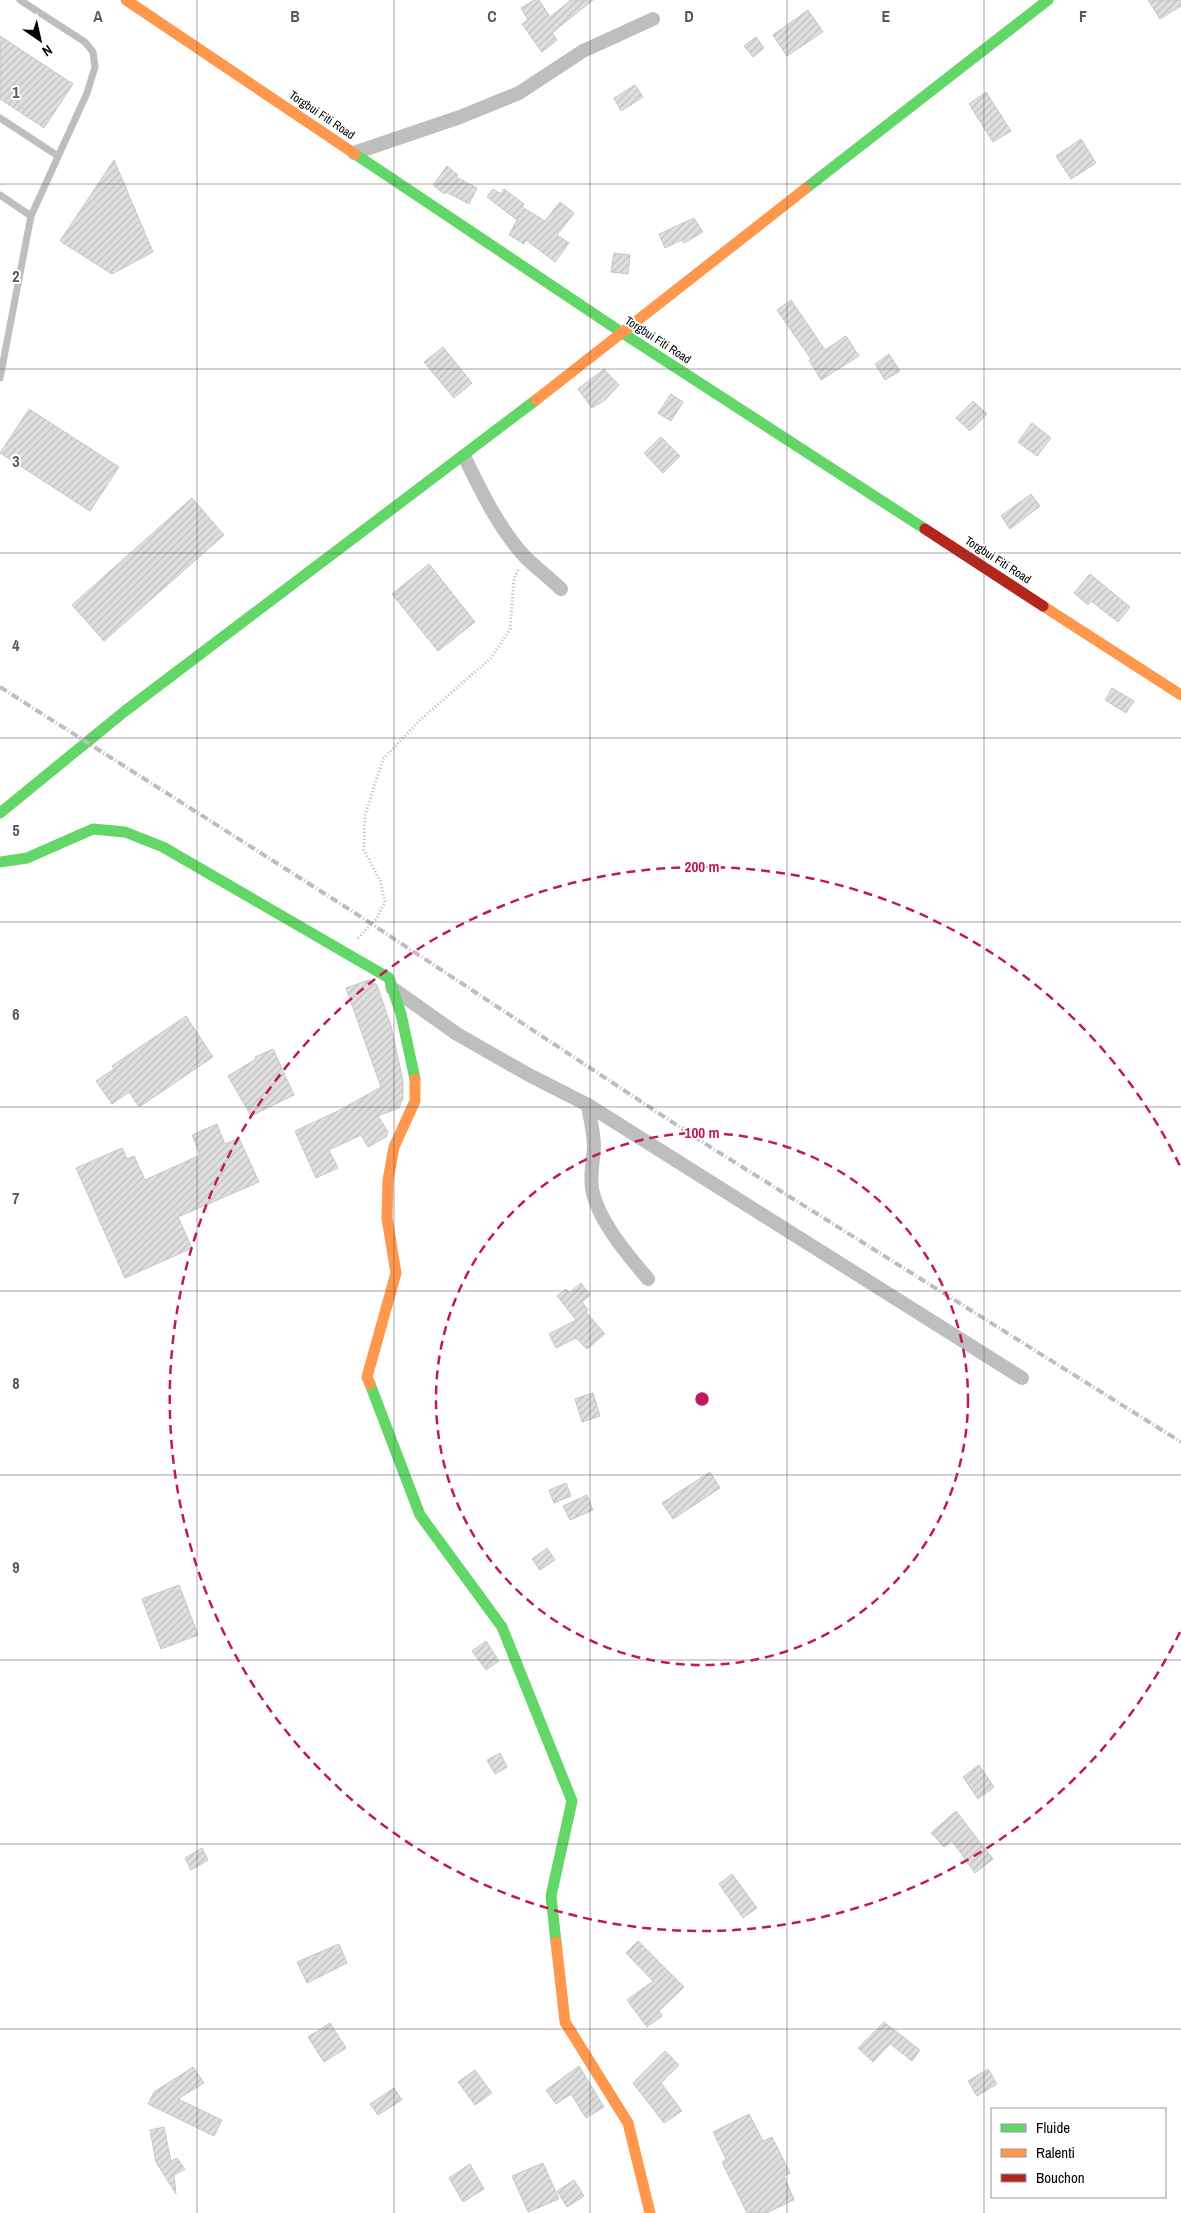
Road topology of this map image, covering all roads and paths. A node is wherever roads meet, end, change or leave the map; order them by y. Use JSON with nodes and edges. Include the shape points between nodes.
{"nodes":[{"id":1,"x":20,"y":0,"type":"edge"},
{"id":2,"x":126,"y":0,"type":"edge"},
{"id":3,"x":1048,"y":0,"type":"edge"},
{"id":4,"x":653,"y":19,"type":"dead end"},
{"id":5,"x":0,"y":118,"type":"edge"},
{"id":6,"x":354,"y":153,"type":"junction"},
{"id":7,"x":58,"y":156,"type":"junction"},
{"id":8,"x":0,"y":195,"type":"edge"},
{"id":9,"x":31,"y":216,"type":"junction"},
{"id":10,"x":621,"y":332,"type":"junction"},
{"id":11,"x":0,"y":378,"type":"edge"},
{"id":12,"x":464,"y":456,"type":"junction"},
{"id":13,"x":526,"y":557,"type":"junction"},
{"id":14,"x":561,"y":589,"type":"dead end"},
{"id":15,"x":1181,"y":695,"type":"edge"},
{"id":16,"x":0,"y":813,"type":"edge"},
{"id":17,"x":0,"y":862,"type":"edge"},
{"id":18,"x":346,"y":953,"type":"junction"},
{"id":19,"x":392,"y":988,"type":"junction"},
{"id":20,"x":588,"y":1105,"type":"junction"},
{"id":21,"x":648,"y":1279,"type":"dead end"},
{"id":22,"x":1022,"y":1378,"type":"dead end"},
{"id":23,"x":650,"y":2213,"type":"edge"}],
"edges":[{"from":1,"to":7,"type":"lane","via":[[85,42],[93,52],[92,80]]},
{"from":2,"to":6,"type":"street","name":"Torgbui Fiti Road"},
{"from":3,"to":10,"type":"street"},
{"from":4,"to":6,"type":"street","via":[[583,52],[519,92],[460,117]]},
{"from":5,"to":7,"type":"lane"},
{"from":6,"to":10,"type":"street","name":"Torgbui Fiti Road"},
{"from":7,"to":9,"type":"lane"},
{"from":8,"to":9,"type":"lane"},
{"from":9,"to":11,"type":"lane"},
{"from":10,"to":12,"type":"street"},
{"from":10,"to":15,"type":"street","name":"Torgbui Fiti Road"},
{"from":12,"to":13,"type":"street","via":[[482,493]]},
{"from":12,"to":16,"type":"street","via":[[125,711]]},
{"from":13,"to":14,"type":"street"},
{"from":13,"to":18,"type":"path","via":[[514,578],[510,629],[491,658],[420,720],[383,759],[365,815],[364,850],[380,881],[385,902],[376,919]]},
{"from":17,"to":18,"type":"street","via":[[27,858],[93,829],[125,832],[163,847]]},
{"from":18,"to":19,"type":"street","via":[[388,978]]},
{"from":19,"to":20,"type":"street","via":[[457,1034]]},
{"from":19,"to":23,"type":"street","via":[[415,1080],[415,1101],[394,1148],[388,1180],[386,1218],[396,1273],[367,1377],[420,1515],[502,1627],[572,1801],[551,1896],[565,2022],[628,2123]]},
{"from":20,"to":21,"type":"street","via":[[594,1147],[591,1168],[593,1191],[622,1250]]},
{"from":20,"to":22,"type":"street"}]}
